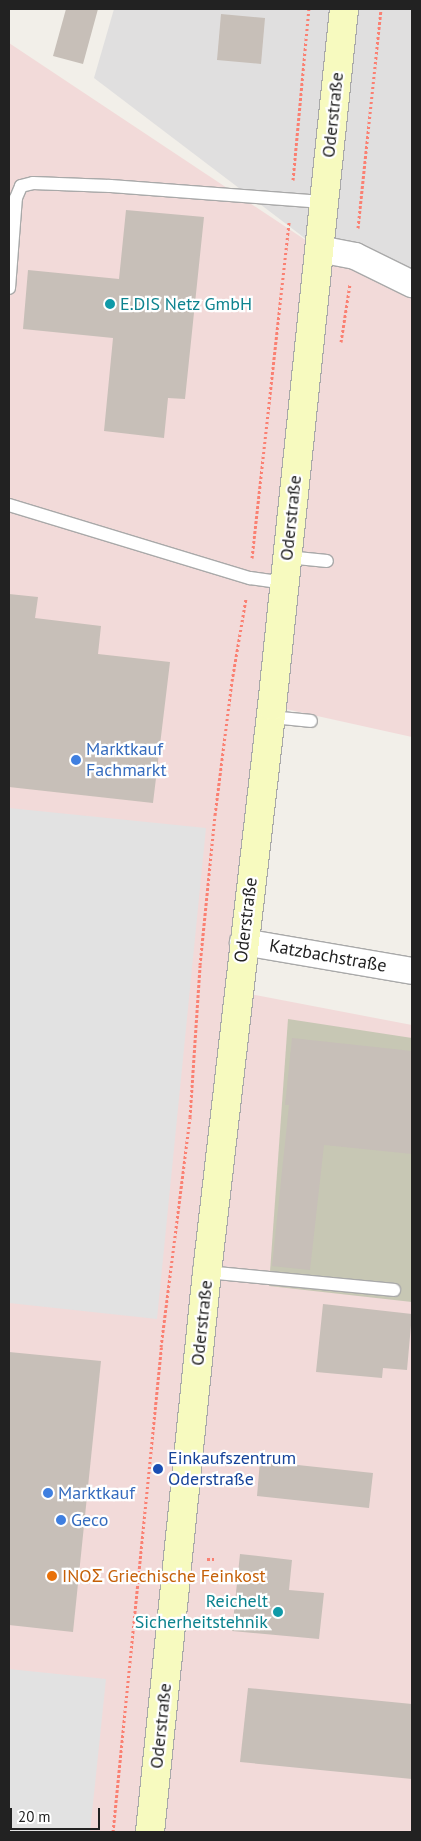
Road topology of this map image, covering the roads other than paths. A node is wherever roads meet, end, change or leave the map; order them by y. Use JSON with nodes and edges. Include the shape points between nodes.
{"nodes":[{"id":1,"x":344,"y":9,"type":"edge"},
{"id":2,"x":323,"y":202,"type":"junction"},
{"id":3,"x":319,"y":249,"type":"junction"},
{"id":4,"x":412,"y":284,"type":"edge"},
{"id":5,"x":9,"y":288,"type":"edge"},
{"id":6,"x":9,"y":505,"type":"edge"},
{"id":7,"x":327,"y":561,"type":"dead end"},
{"id":8,"x":285,"y":570,"type":"junction"},
{"id":9,"x":271,"y":717,"type":"junction"},
{"id":10,"x":311,"y":721,"type":"dead end"},
{"id":11,"x":244,"y":942,"type":"junction"},
{"id":12,"x":412,"y":971,"type":"edge"},
{"id":13,"x":207,"y":1272,"type":"junction"},
{"id":14,"x":394,"y":1290,"type":"dead end"},
{"id":15,"x":150,"y":1832,"type":"edge"}],
"edges":[{"from":1,"to":2,"type":"main road","name":"Oderstraße"},
{"from":2,"to":3,"type":"main road","name":"Oderstraße"},
{"from":2,"to":5,"type":"lane","via":[[110,186],[33,183],[21,186],[16,198]]},
{"from":3,"to":4,"type":"street","via":[[355,256]]},
{"from":3,"to":8,"type":"main road","name":"Oderstraße"},
{"from":6,"to":8,"type":"lane","via":[[250,578]]},
{"from":7,"to":8,"type":"lane"},
{"from":8,"to":9,"type":"main road","name":"Oderstraße"},
{"from":9,"to":10,"type":"lane"},
{"from":9,"to":11,"type":"main road","name":"Oderstraße"},
{"from":11,"to":12,"type":"street","name":"Katzbachstraße"},
{"from":11,"to":13,"type":"main road","name":"Oderstraße"},
{"from":13,"to":14,"type":"lane"},
{"from":13,"to":15,"type":"main road","name":"Oderstraße"}]}
